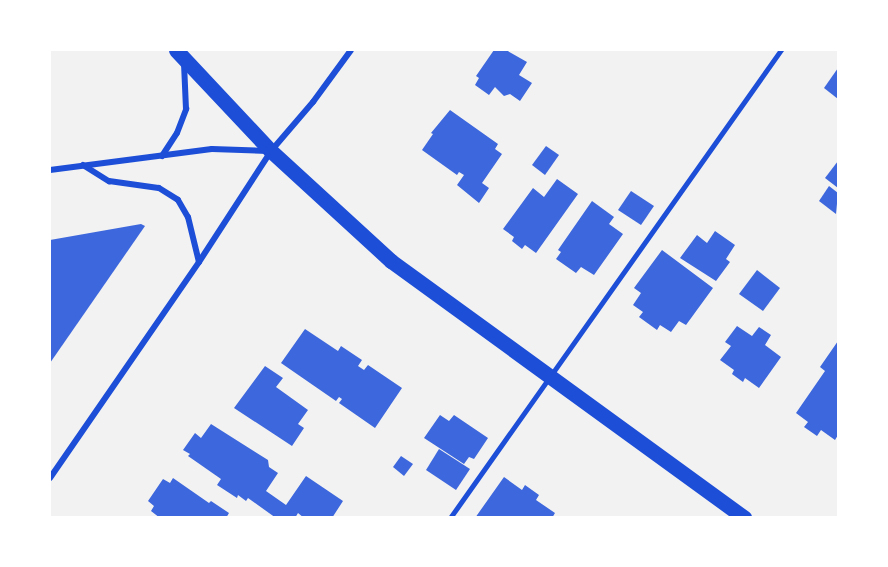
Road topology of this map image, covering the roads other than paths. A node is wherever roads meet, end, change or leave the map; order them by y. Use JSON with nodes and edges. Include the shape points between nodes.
{"nodes":[{"id":1,"x":351,"y":50,"type":"edge"},
{"id":2,"x":781,"y":50,"type":"edge"},
{"id":3,"x":180,"y":53,"type":"edge"},
{"id":4,"x":271,"y":151,"type":"junction"},
{"id":5,"x":162,"y":156,"type":"junction"},
{"id":6,"x":83,"y":165,"type":"junction"},
{"id":7,"x":50,"y":170,"type":"edge"},
{"id":8,"x":199,"y":262,"type":"junction"},
{"id":9,"x":548,"y":376,"type":"junction"},
{"id":10,"x":50,"y":478,"type":"edge"},
{"id":11,"x":450,"y":518,"type":"edge"},
{"id":12,"x":745,"y":518,"type":"edge"}],
"edges":[{"from":1,"to":4,"type":"street"},
{"from":2,"to":9,"type":"lane"},
{"from":3,"to":4,"type":"main road"},
{"from":3,"to":5,"type":"street","via":[[186,109]]},
{"from":4,"to":5,"type":"street","via":[[212,149]]},
{"from":4,"to":8,"type":"street"},
{"from":4,"to":9,"type":"main road","via":[[391,261]]},
{"from":5,"to":6,"type":"street"},
{"from":6,"to":7,"type":"street"},
{"from":6,"to":8,"type":"street","via":[[109,181],[159,188],[178,200],[188,217]]},
{"from":8,"to":10,"type":"street"},
{"from":9,"to":11,"type":"lane"},
{"from":9,"to":12,"type":"main road"}]}
